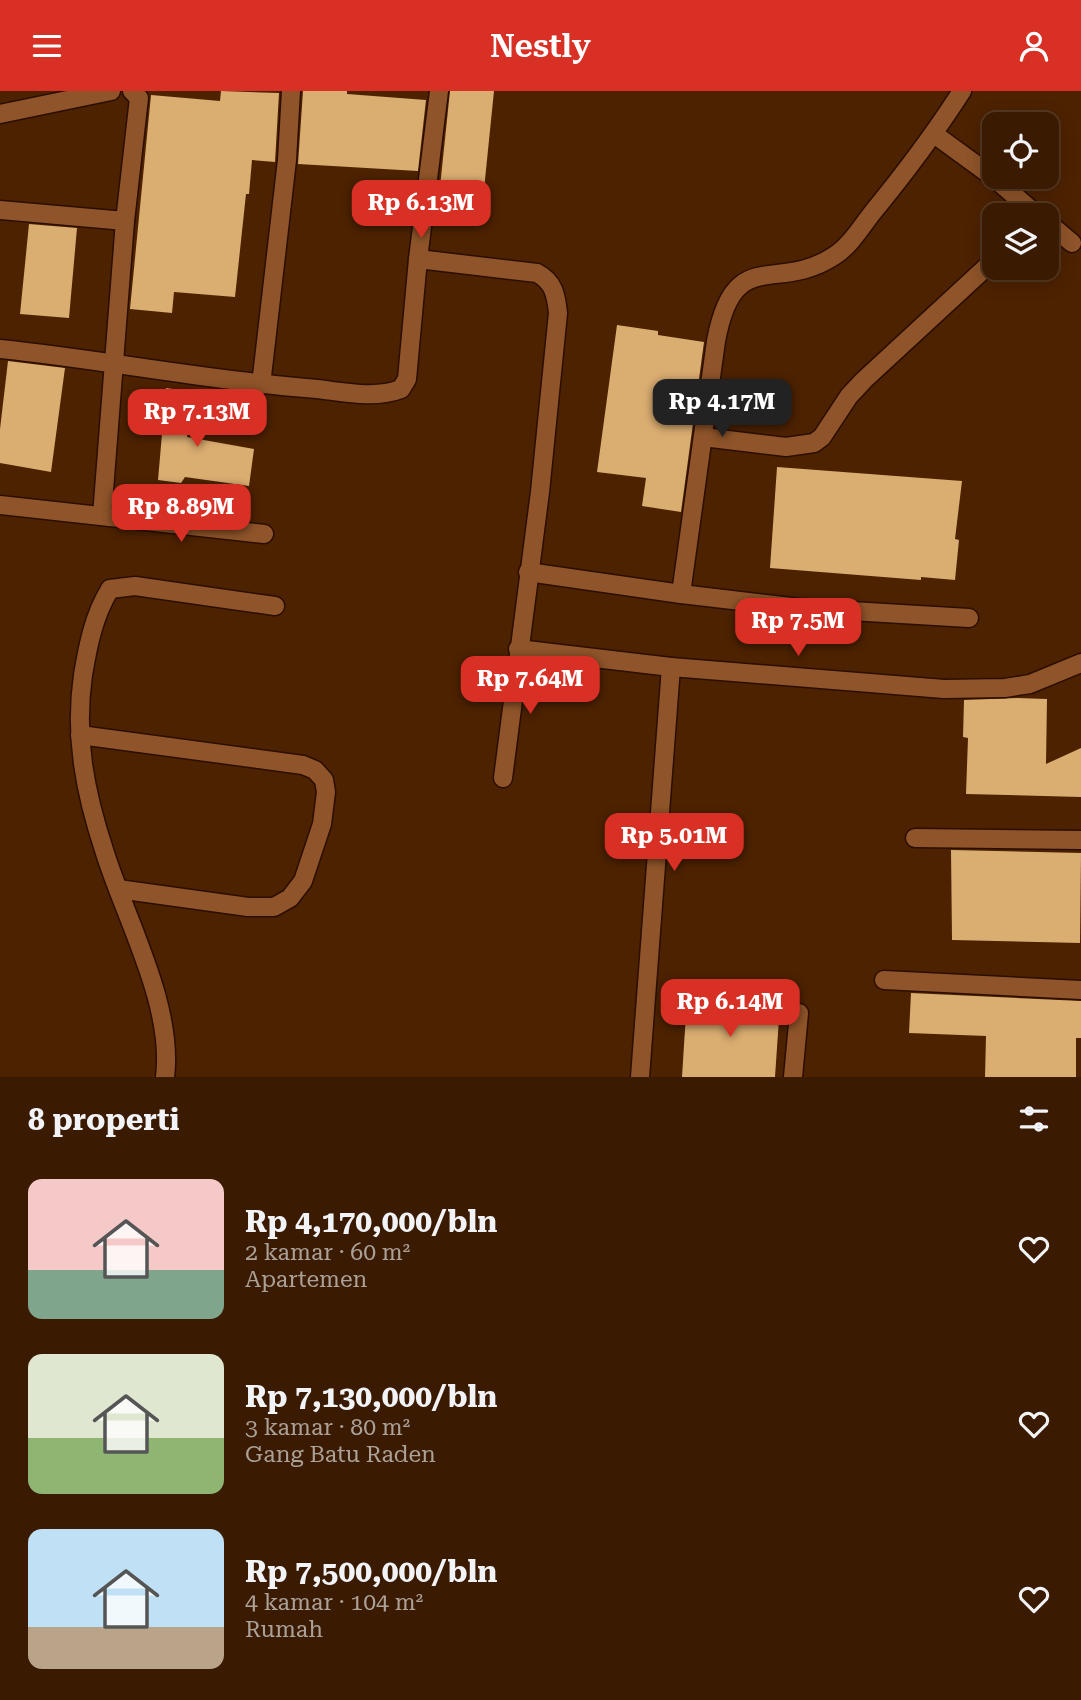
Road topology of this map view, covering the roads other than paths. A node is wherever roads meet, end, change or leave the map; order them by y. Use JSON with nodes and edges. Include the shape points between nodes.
{"nodes":[{"id":1,"x":111,"y":91,"type":"edge"},
{"id":2,"x":132,"y":91,"type":"edge"},
{"id":3,"x":291,"y":91,"type":"edge"},
{"id":4,"x":439,"y":91,"type":"edge"},
{"id":5,"x":962,"y":91,"type":"edge"},
{"id":6,"x":0,"y":114,"type":"edge"},
{"id":7,"x":934,"y":134,"type":"junction"},
{"id":8,"x":1023,"y":203,"type":"edge"},
{"id":9,"x":0,"y":210,"type":"edge"},
{"id":10,"x":125,"y":221,"type":"junction"},
{"id":11,"x":1059,"y":232,"type":"edge"},
{"id":12,"x":1072,"y":243,"type":"dead end"},
{"id":13,"x":418,"y":259,"type":"junction"},
{"id":14,"x":982,"y":271,"type":"edge"},
{"id":15,"x":0,"y":349,"type":"edge"},
{"id":16,"x":114,"y":363,"type":"junction"},
{"id":17,"x":261,"y":385,"type":"junction"},
{"id":18,"x":703,"y":437,"type":"junction"},
{"id":19,"x":0,"y":505,"type":"edge"},
{"id":20,"x":102,"y":516,"type":"junction"},
{"id":21,"x":264,"y":534,"type":"dead end"},
{"id":22,"x":528,"y":572,"type":"junction"},
{"id":23,"x":681,"y":594,"type":"junction"},
{"id":24,"x":275,"y":606,"type":"dead end"},
{"id":25,"x":969,"y":618,"type":"dead end"},
{"id":26,"x":518,"y":649,"type":"junction"},
{"id":27,"x":1081,"y":663,"type":"edge"},
{"id":28,"x":671,"y":667,"type":"junction"},
{"id":29,"x":80,"y":735,"type":"junction"},
{"id":30,"x":503,"y":778,"type":"dead end"},
{"id":31,"x":915,"y":838,"type":"dead end"},
{"id":32,"x":1081,"y":840,"type":"edge"},
{"id":33,"x":118,"y":889,"type":"junction"},
{"id":34,"x":884,"y":980,"type":"dead end"},
{"id":35,"x":1081,"y":989,"type":"edge"},
{"id":36,"x":799,"y":1013,"type":"dead end"},
{"id":37,"x":165,"y":1077,"type":"edge"},
{"id":38,"x":640,"y":1077,"type":"edge"},
{"id":39,"x":793,"y":1077,"type":"edge"}],
"edges":[{"from":1,"to":6,"type":"street"},
{"from":2,"to":10,"type":"street","via":[[139,99]]},
{"from":3,"to":17,"type":"street"},
{"from":4,"to":13,"type":"street"},
{"from":5,"to":7,"type":"street"},
{"from":7,"to":8,"type":"street"},
{"from":7,"to":18,"type":"street","via":[[835,255],[818,265],[741,283],[730,295],[720,321]]},
{"from":9,"to":10,"type":"street"},
{"from":10,"to":16,"type":"street"},
{"from":11,"to":12,"type":"street"},
{"from":13,"to":17,"type":"street","via":[[409,367],[401,389],[377,394]]},
{"from":13,"to":22,"type":"street","via":[[537,273],[554,291],[558,313]]},
{"from":14,"to":18,"type":"street","via":[[864,380],[814,443],[786,447]]},
{"from":15,"to":16,"type":"street"},
{"from":16,"to":17,"type":"street"},
{"from":16,"to":20,"type":"street"},
{"from":18,"to":23,"type":"street"},
{"from":19,"to":20,"type":"street"},
{"from":20,"to":21,"type":"street"},
{"from":22,"to":23,"type":"street"},
{"from":22,"to":26,"type":"street"},
{"from":23,"to":25,"type":"street","via":[[800,608]]},
{"from":24,"to":29,"type":"street","via":[[135,586],[110,589],[99,607],[86,656],[78,708]]},
{"from":26,"to":28,"type":"street"},
{"from":26,"to":30,"type":"street"},
{"from":27,"to":28,"type":"street","via":[[1030,684],[944,689]]},
{"from":28,"to":38,"type":"street"},
{"from":29,"to":33,"type":"street","via":[[104,853]]},
{"from":29,"to":33,"type":"street","via":[[303,765],[324,780],[327,792],[322,824],[303,881],[274,907]]},
{"from":31,"to":32,"type":"street"},
{"from":33,"to":37,"type":"street","via":[[147,964],[161,1020]]},
{"from":34,"to":35,"type":"street"},
{"from":36,"to":39,"type":"street"}]}
